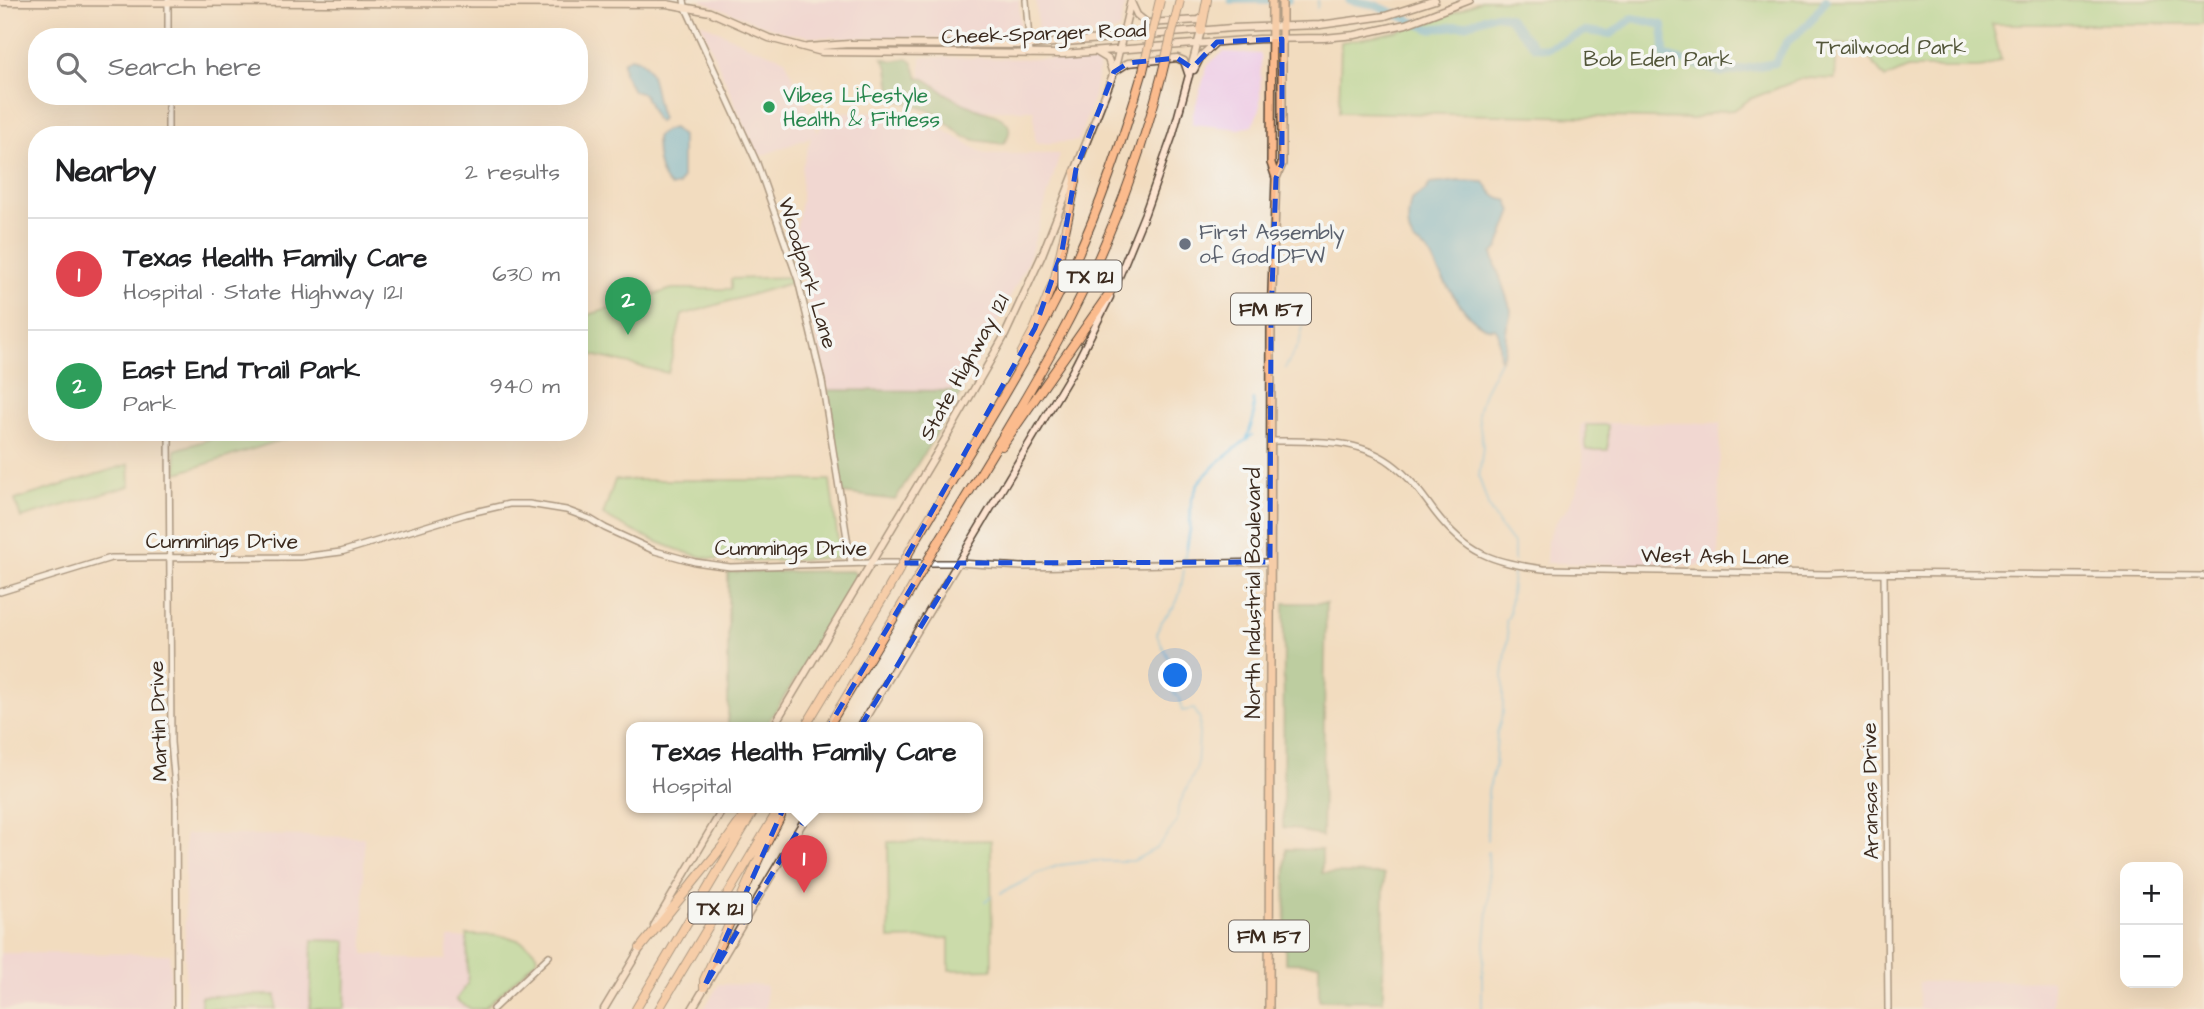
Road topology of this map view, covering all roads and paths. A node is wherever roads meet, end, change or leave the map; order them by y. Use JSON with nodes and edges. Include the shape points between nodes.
{"nodes":[{"id":1,"x":1027,"y":0,"type":"edge"},
{"id":2,"x":1131,"y":0,"type":"edge"},
{"id":3,"x":1160,"y":0,"type":"edge"},
{"id":4,"x":1180,"y":0,"type":"edge"},
{"id":5,"x":1272,"y":0,"type":"edge"},
{"id":6,"x":1282,"y":0,"type":"edge"},
{"id":7,"x":1435,"y":0,"type":"edge"},
{"id":8,"x":1469,"y":0,"type":"edge"},
{"id":9,"x":168,"y":1,"type":"edge"},
{"id":10,"x":0,"y":2,"type":"edge"},
{"id":11,"x":685,"y":3,"type":"edge"},
{"id":12,"x":1206,"y":8,"type":"edge"},
{"id":13,"x":1348,"y":22,"type":"junction"},
{"id":14,"x":1272,"y":27,"type":"junction"},
{"id":15,"x":1283,"y":27,"type":"junction"},
{"id":16,"x":168,"y":28,"type":"edge"},
{"id":17,"x":1201,"y":31,"type":"junction"},
{"id":18,"x":1350,"y":36,"type":"junction"},
{"id":19,"x":1122,"y":38,"type":"junction"},
{"id":20,"x":1272,"y":39,"type":"junction"},
{"id":21,"x":1282,"y":39,"type":"junction"},
{"id":22,"x":1217,"y":42,"type":"junction"},
{"id":23,"x":865,"y":44,"type":"junction"},
{"id":24,"x":1197,"y":44,"type":"junction"},
{"id":25,"x":916,"y":45,"type":"junction"},
{"id":26,"x":1030,"y":46,"type":"junction"},
{"id":27,"x":806,"y":47,"type":"junction"},
{"id":28,"x":1119,"y":50,"type":"junction"},
{"id":29,"x":1097,"y":52,"type":"junction"},
{"id":30,"x":865,"y":53,"type":"junction"},
{"id":31,"x":916,"y":54,"type":"junction"},
{"id":32,"x":1030,"y":54,"type":"junction"},
{"id":33,"x":1113,"y":75,"type":"junction"},
{"id":34,"x":1189,"y":78,"type":"junction"},
{"id":35,"x":168,"y":105,"type":"edge"},
{"id":36,"x":168,"y":126,"type":"edge"},
{"id":37,"x":1075,"y":172,"type":"junction"},
{"id":38,"x":1276,"y":178,"type":"junction"},
{"id":39,"x":1117,"y":282,"type":"junction"},
{"id":40,"x":976,"y":440,"type":"junction"},
{"id":41,"x":169,"y":441,"type":"edge"},
{"id":42,"x":1271,"y":441,"type":"junction"},
{"id":43,"x":986,"y":463,"type":"junction"},
{"id":44,"x":170,"y":558,"type":"junction"},
{"id":45,"x":1270,"y":562,"type":"junction"},
{"id":46,"x":851,"y":563,"type":"junction"},
{"id":47,"x":871,"y":563,"type":"junction"},
{"id":48,"x":959,"y":563,"type":"junction"},
{"id":49,"x":1884,"y":573,"type":"junction"},
{"id":50,"x":2204,"y":576,"type":"edge"},
{"id":51,"x":0,"y":592,"type":"edge"},
{"id":52,"x":776,"y":722,"type":"edge"},
{"id":53,"x":808,"y":722,"type":"edge"},
{"id":54,"x":831,"y":722,"type":"edge"},
{"id":55,"x":863,"y":722,"type":"edge"},
{"id":56,"x":720,"y":813,"type":"edge"},
{"id":57,"x":746,"y":813,"type":"edge"},
{"id":58,"x":753,"y":813,"type":"edge"},
{"id":59,"x":779,"y":813,"type":"edge"},
{"id":60,"x":780,"y":813,"type":"edge"},
{"id":61,"x":808,"y":813,"type":"edge"},
{"id":62,"x":640,"y":948,"type":"junction"},
{"id":63,"x":549,"y":956,"type":"dead end"},
{"id":64,"x":704,"y":987,"type":"junction"},
{"id":65,"x":177,"y":1009,"type":"edge"},
{"id":66,"x":493,"y":1009,"type":"edge"},
{"id":67,"x":604,"y":1009,"type":"edge"},
{"id":68,"x":636,"y":1009,"type":"edge"},
{"id":69,"x":659,"y":1009,"type":"edge"},
{"id":70,"x":692,"y":1009,"type":"edge"},
{"id":71,"x":1269,"y":1009,"type":"edge"},
{"id":72,"x":1888,"y":1009,"type":"edge"}],
"edges":[{"from":1,"to":26,"type":"street"},
{"from":2,"to":12,"type":"main road","via":[[1141,20],[1150,24],[1199,20]]},
{"from":2,"to":19,"type":"main road","name":"State Highway 121"},
{"from":3,"to":40,"type":"highway","number":"TX 121","bridge":true,"via":[[1143,71],[1091,225],[1028,353]]},
{"from":4,"to":43,"type":"highway","number":"TX 121","bridge":true,"via":[[1127,188],[1058,341]]},
{"from":5,"to":14,"type":"main road","name":"North Industrial Boulevard","number":"FM 157"},
{"from":6,"to":15,"type":"main road","name":"North Industrial Boulevard","number":"FM 157"},
{"from":7,"to":13,"type":"main road","name":"Cheek-Sparger Road"},
{"from":8,"to":18,"type":"main road","name":"Cheek-Sparger Road","via":[[1406,24]]},
{"from":9,"to":10,"type":"main road","name":"Cheek-Sparger Road"},
{"from":9,"to":11,"type":"main road","name":"Cheek-Sparger Road"},
{"from":9,"to":16,"type":"street"},
{"from":11,"to":27,"type":"main road","name":"Cheek-Sparger Road","via":[[769,38]]},
{"from":11,"to":46,"type":"street","name":"Woodpark Lane","via":[[758,163],[798,280],[822,381]]},
{"from":12,"to":17,"type":"highway"},
{"from":13,"to":15,"type":"main road","name":"Cheek-Sparger Road"},
{"from":13,"to":18,"type":"main road"},
{"from":14,"to":15,"type":"main road","name":"Cheek-Sparger Road"},
{"from":14,"to":17,"type":"main road","name":"Cheek-Sparger Road"},
{"from":14,"to":20,"type":"main road","name":"North Industrial Boulevard","number":"FM 157"},
{"from":15,"to":21,"type":"main road","name":"North Industrial Boulevard","number":"FM 157"},
{"from":17,"to":19,"type":"main road","name":"Cheek-Sparger Road"},
{"from":17,"to":24,"type":"main road"},
{"from":18,"to":21,"type":"main road","name":"Cheek-Sparger Road"},
{"from":19,"to":26,"type":"main road","name":"Cheek-Sparger Road"},
{"from":19,"to":28,"type":"main road","name":"State Highway 121"},
{"from":20,"to":21,"type":"main road","name":"Cheek-Sparger Road"},
{"from":20,"to":22,"type":"main road","name":"Cheek-Sparger Road"},
{"from":20,"to":38,"type":"main road","name":"North Industrial Boulevard","number":"FM 157","via":[[1270,163]]},
{"from":21,"to":38,"type":"main road","name":"North Industrial Boulevard","number":"FM 157","via":[[1282,164]]},
{"from":22,"to":24,"type":"main road","name":"Cheek-Sparger Road"},
{"from":22,"to":34,"type":"main road","via":[[1201,56]]},
{"from":23,"to":25,"type":"main road","name":"Cheek-Sparger Road"},
{"from":23,"to":27,"type":"main road","name":"Cheek-Sparger Road"},
{"from":23,"to":30,"type":"main road"},
{"from":24,"to":28,"type":"main road","name":"Cheek-Sparger Road"},
{"from":24,"to":34,"type":"main road"},
{"from":25,"to":26,"type":"main road","name":"Cheek-Sparger Road"},
{"from":25,"to":31,"type":"main road"},
{"from":26,"to":32,"type":"street"},
{"from":27,"to":30,"type":"main road","name":"Cheek-Sparger Road"},
{"from":28,"to":29,"type":"main road","name":"Cheek-Sparger Road"},
{"from":28,"to":33,"type":"main road","name":"State Highway 121"},
{"from":29,"to":32,"type":"main road","name":"Cheek-Sparger Road"},
{"from":29,"to":33,"type":"main road","via":[[1108,59]]},
{"from":30,"to":31,"type":"main road","name":"Cheek-Sparger Road"},
{"from":31,"to":32,"type":"main road","name":"Cheek-Sparger Road"},
{"from":33,"to":34,"type":"main road","via":[[1128,63],[1177,58],[1184,61]]},
{"from":33,"to":37,"type":"main road","name":"State Highway 121"},
{"from":34,"to":39,"type":"main road","via":[[1158,178]]},
{"from":35,"to":36,"type":"street"},
{"from":37,"to":40,"type":"highway","via":[[1055,278],[1035,328]]},
{"from":37,"to":47,"type":"main road","name":"State Highway 121","via":[[1005,335]]},
{"from":38,"to":42,"type":"main road","name":"North Industrial Boulevard","number":"FM 157"},
{"from":39,"to":43,"type":"highway"},
{"from":39,"to":48,"type":"main road","via":[[1072,372]]},
{"from":40,"to":53,"type":"highway","number":"TX 121","bridge":true},
{"from":41,"to":44,"type":"street","name":"Martin Drive"},
{"from":42,"to":45,"type":"main road","name":"North Industrial Boulevard","number":"FM 157"},
{"from":42,"to":49,"type":"street","name":"West Ash Lane","via":[[1341,444],[1390,462],[1461,542],[1514,565]]},
{"from":43,"to":54,"type":"highway","number":"TX 121","bridge":true},
{"from":44,"to":46,"type":"street","name":"Cummings Drive","via":[[317,556],[489,507],[529,504],[566,510],[655,551],[695,562],[730,567]]},
{"from":44,"to":51,"type":"street","name":"Cummings Drive","via":[[111,558]]},
{"from":44,"to":65,"type":"street","name":"Martin Drive"},
{"from":45,"to":48,"type":"street","name":"Cummings Drive","via":[[1021,567]]},
{"from":45,"to":71,"type":"main road","name":"North Industrial Boulevard","number":"FM 157"},
{"from":46,"to":47,"type":"street","name":"Cummings Drive"},
{"from":47,"to":48,"type":"street","name":"Cummings Drive"},
{"from":47,"to":52,"type":"main road","name":"State Highway 121"},
{"from":48,"to":55,"type":"main road"},
{"from":49,"to":50,"type":"street","name":"West Ash Lane"},
{"from":49,"to":72,"type":"street","name":"Aransas Drive"},
{"from":56,"to":62,"type":"main road"},
{"from":57,"to":62,"type":"highway"},
{"from":58,"to":68,"type":"highway","number":"TX 121"},
{"from":59,"to":69,"type":"highway","number":"TX 121"},
{"from":60,"to":64,"type":"highway"},
{"from":61,"to":64,"type":"main road"},
{"from":62,"to":67,"type":"main road"},
{"from":63,"to":66,"type":"street"},
{"from":64,"to":70,"type":"main road"}]}
